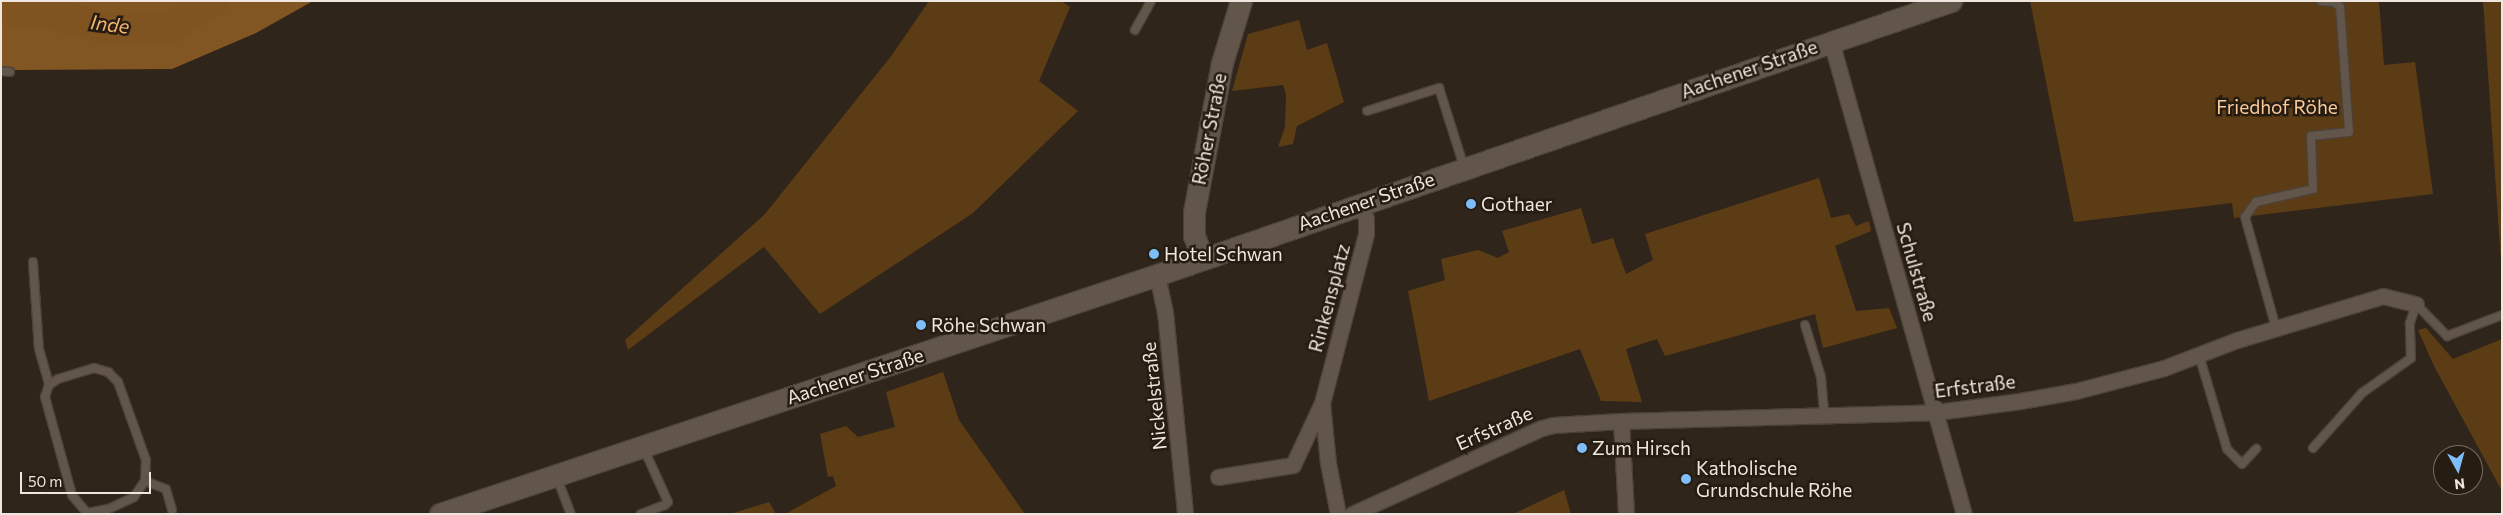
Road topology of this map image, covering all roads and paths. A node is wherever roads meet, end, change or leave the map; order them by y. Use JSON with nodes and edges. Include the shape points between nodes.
{"nodes":[{"id":1,"x":1150,"y":1,"type":"edge"},
{"id":2,"x":1241,"y":1,"type":"edge"},
{"id":3,"x":1950,"y":1,"type":"edge"},
{"id":4,"x":2321,"y":1,"type":"edge"},
{"id":5,"x":1135,"y":30,"type":"dead end"},
{"id":6,"x":1831,"y":41,"type":"junction"},
{"id":7,"x":1,"y":71,"type":"edge"},
{"id":8,"x":10,"y":72,"type":"dead end"},
{"id":9,"x":1367,"y":111,"type":"dead end"},
{"id":10,"x":1464,"y":167,"type":"junction"},
{"id":11,"x":1361,"y":203,"type":"junction"},
{"id":12,"x":1203,"y":259,"type":"junction"},
{"id":13,"x":33,"y":262,"type":"dead end"},
{"id":14,"x":1157,"y":275,"type":"junction"},
{"id":15,"x":2416,"y":304,"type":"junction"},
{"id":16,"x":2502,"y":315,"type":"edge"},
{"id":17,"x":1805,"y":325,"type":"dead end"},
{"id":18,"x":2276,"y":328,"type":"junction"},
{"id":19,"x":2199,"y":355,"type":"junction"},
{"id":20,"x":49,"y":385,"type":"junction"},
{"id":21,"x":1322,"y":403,"type":"junction"},
{"id":22,"x":1937,"y":412,"type":"junction"},
{"id":23,"x":1824,"y":415,"type":"junction"},
{"id":24,"x":1621,"y":421,"type":"junction"},
{"id":25,"x":643,"y":447,"type":"junction"},
{"id":26,"x":2313,"y":448,"type":"dead end"},
{"id":27,"x":2256,"y":449,"type":"dead end"},
{"id":28,"x":556,"y":476,"type":"junction"},
{"id":29,"x":1218,"y":477,"type":"dead end"},
{"id":30,"x":145,"y":481,"type":"junction"},
{"id":31,"x":172,"y":510,"type":"dead end"},
{"id":32,"x":98,"y":512,"type":"edge"},
{"id":33,"x":440,"y":514,"type":"edge"},
{"id":34,"x":571,"y":514,"type":"edge"},
{"id":35,"x":641,"y":514,"type":"edge"},
{"id":36,"x":1185,"y":514,"type":"edge"},
{"id":37,"x":1338,"y":514,"type":"edge"},
{"id":38,"x":1352,"y":514,"type":"edge"},
{"id":39,"x":1626,"y":514,"type":"edge"},
{"id":40,"x":1964,"y":514,"type":"edge"}],
"edges":[{"from":1,"to":5,"type":"lane"},
{"from":2,"to":12,"type":"main road","name":"Röher Straße","via":[[1222,63],[1194,212],[1194,236]]},
{"from":3,"to":6,"type":"main road","name":"Aachener Straße"},
{"from":4,"to":18,"type":"lane","via":[[2334,2],[2340,7],[2349,132],[2310,136],[2312,190],[2256,202],[2245,216]]},
{"from":6,"to":10,"type":"main road","name":"Aachener Straße"},
{"from":6,"to":22,"type":"street","name":"Schulstraße"},
{"from":7,"to":8,"type":"lane"},
{"from":9,"to":10,"type":"lane","via":[[1439,88]]},
{"from":10,"to":11,"type":"main road","name":"Aachener Straße"},
{"from":11,"to":12,"type":"main road","name":"Aachener Straße"},
{"from":11,"to":21,"type":"street","name":"Rinkensplatz","via":[[1366,234]]},
{"from":12,"to":14,"type":"main road","name":"Aachener Straße"},
{"from":13,"to":20,"type":"lane","via":[[39,349]]},
{"from":14,"to":25,"type":"main road","name":"Aachener Straße"},
{"from":14,"to":36,"type":"street","name":"Nickelstraße","via":[[1165,312]]},
{"from":15,"to":16,"type":"lane","via":[[2447,336]]},
{"from":15,"to":18,"type":"street","name":"Erfstraße","via":[[2383,296]]},
{"from":15,"to":26,"type":"lane","via":[[2410,323],[2411,358],[2362,393]]},
{"from":17,"to":23,"type":"lane","via":[[1821,377]]},
{"from":18,"to":19,"type":"street","name":"Erfstraße"},
{"from":19,"to":22,"type":"street","name":"Erfstraße","via":[[2164,368],[2076,391]]},
{"from":19,"to":27,"type":"lane","via":[[2227,450],[2242,464]]},
{"from":20,"to":30,"type":"lane","via":[[94,368],[108,372],[118,382],[146,460]]},
{"from":20,"to":32,"type":"lane","via":[[45,397],[72,495],[88,512]]},
{"from":21,"to":29,"type":"street","name":"Rinkensplatz","via":[[1293,465]]},
{"from":21,"to":37,"type":"street","name":"Rinkensplatz","via":[[1328,463]]},
{"from":22,"to":23,"type":"street","name":"Erfstraße"},
{"from":22,"to":40,"type":"street","name":"Schulstraße"},
{"from":23,"to":24,"type":"street","name":"Erfstraße"},
{"from":24,"to":38,"type":"street","name":"Erfstraße","via":[[1542,428]]},
{"from":24,"to":39,"type":"street"},
{"from":25,"to":28,"type":"main road","name":"Aachener Straße"},
{"from":25,"to":35,"type":"lane","via":[[668,502]]},
{"from":28,"to":33,"type":"main road","name":"Aachener Straße"},
{"from":28,"to":34,"type":"lane"},
{"from":30,"to":31,"type":"lane","via":[[166,488]]},
{"from":30,"to":32,"type":"lane","via":[[134,497]]}]}
